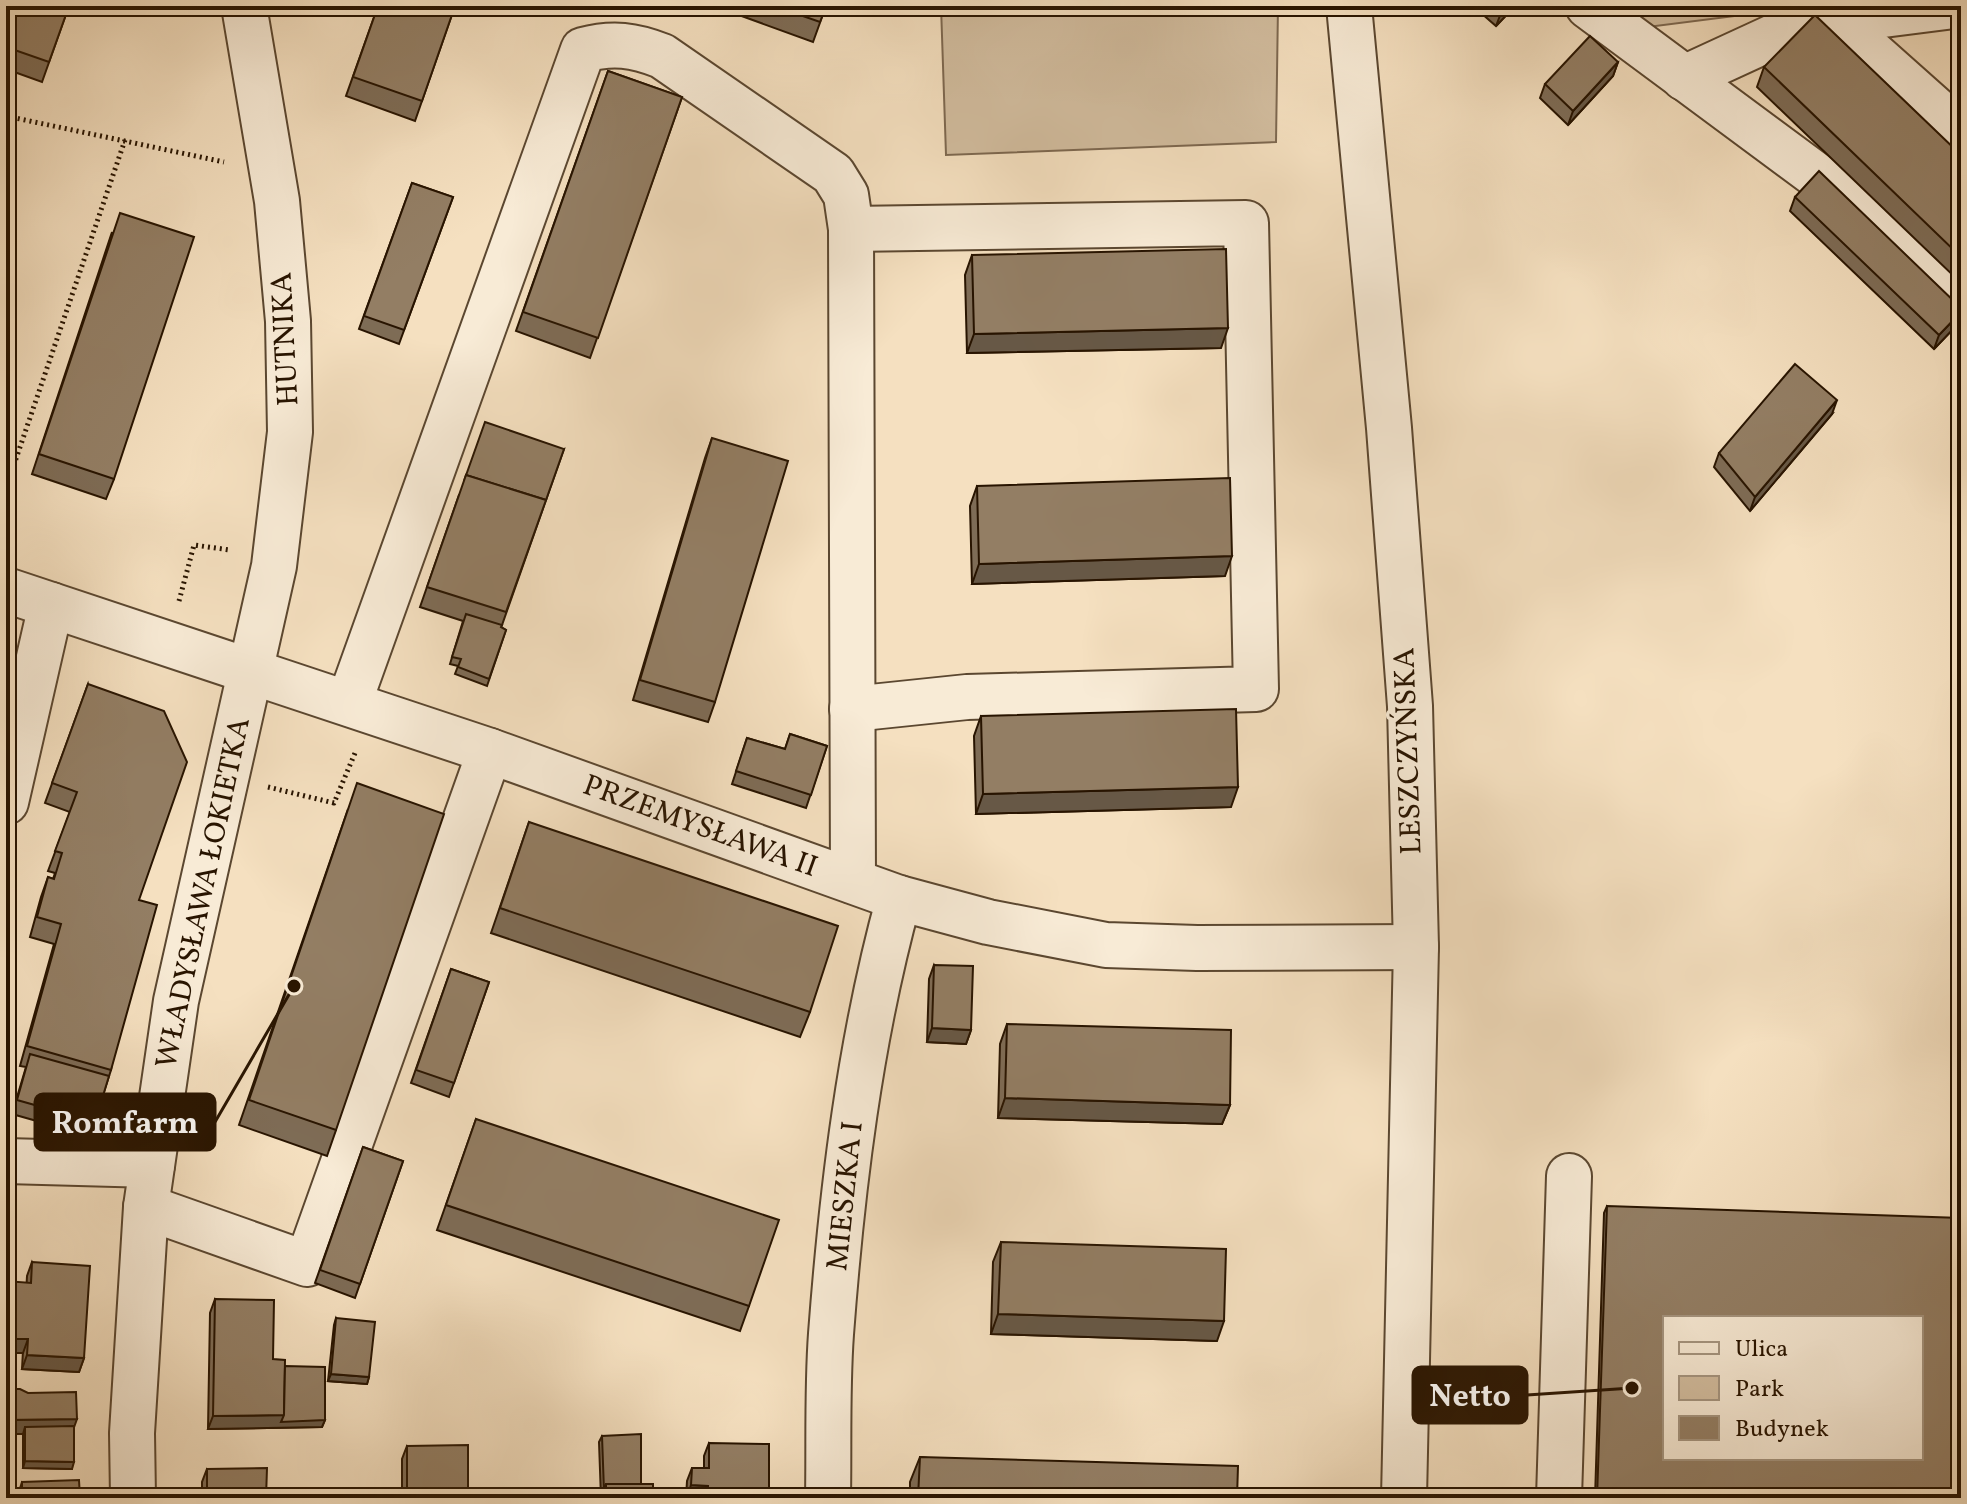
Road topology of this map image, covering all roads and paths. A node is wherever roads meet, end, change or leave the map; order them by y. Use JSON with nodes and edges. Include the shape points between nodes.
{"nodes":[{"id":1,"x":244,"y":6,"type":"edge"},
{"id":2,"x":1349,"y":6,"type":"edge"},
{"id":3,"x":1588,"y":6,"type":"edge"},
{"id":4,"x":1954,"y":6,"type":"edge"},
{"id":5,"x":1823,"y":23,"type":"junction"},
{"id":6,"x":1684,"y":78,"type":"junction"},
{"id":7,"x":6,"y":116,"type":"edge"},
{"id":8,"x":1961,"y":132,"type":"edge"},
{"id":9,"x":125,"y":140,"type":"junction"},
{"id":10,"x":229,"y":163,"type":"dead end"},
{"id":11,"x":851,"y":229,"type":"junction"},
{"id":12,"x":1961,"y":307,"type":"edge"},
{"id":13,"x":6,"y":488,"type":"edge"},
{"id":14,"x":6,"y":590,"type":"edge"},
{"id":15,"x":51,"y":605,"type":"junction"},
{"id":16,"x":251,"y":671,"type":"junction"},
{"id":17,"x":349,"y":703,"type":"junction"},
{"id":18,"x":852,"y":709,"type":"junction"},
{"id":19,"x":490,"y":751,"type":"junction"},
{"id":20,"x":6,"y":802,"type":"edge"},
{"id":21,"x":853,"y":881,"type":"junction"},
{"id":22,"x":899,"y":898,"type":"junction"},
{"id":23,"x":1416,"y":947,"type":"junction"},
{"id":24,"x":6,"y":1161,"type":"edge"},
{"id":25,"x":1569,"y":1176,"type":"dead end"},
{"id":26,"x":149,"y":1186,"type":"junction"},
{"id":27,"x":133,"y":1498,"type":"edge"},
{"id":28,"x":828,"y":1498,"type":"edge"},
{"id":29,"x":1404,"y":1498,"type":"edge"},
{"id":30,"x":1559,"y":1498,"type":"edge"}],
"edges":[{"from":1,"to":16,"type":"street","name":"HUTNIKA","via":[[277,201],[288,321],[290,432],[274,566]]},
{"from":2,"to":23,"type":"street","name":"LESZCZYŃSKA","via":[[1410,706]]},
{"from":3,"to":6,"type":"street"},
{"from":4,"to":5,"type":"street"},
{"from":5,"to":6,"type":"street","via":[[1797,26]]},
{"from":5,"to":8,"type":"street","via":[[1862,44]]},
{"from":6,"to":12,"type":"street","via":[[1839,192]]},
{"from":7,"to":9,"type":"path"},
{"from":9,"to":10,"type":"path"},
{"from":9,"to":13,"type":"path"},
{"from":11,"to":17,"type":"street","via":[[846,195],[833,174],[662,56],[634,45],[583,50]]},
{"from":11,"to":18,"type":"street"},
{"from":11,"to":18,"type":"street","via":[[1246,223],[1256,689],[967,697]]},
{"from":14,"to":15,"type":"street","name":"PRZEMYSŁAWA II"},
{"from":15,"to":16,"type":"street","name":"PRZEMYSŁAWA II"},
{"from":15,"to":20,"type":"street"},
{"from":16,"to":17,"type":"street","name":"PRZEMYSŁAWA II"},
{"from":16,"to":26,"type":"street","name":"WŁADYSŁAWA ŁOKIETKA","via":[[176,1001]]},
{"from":17,"to":19,"type":"street","name":"PRZEMYSŁAWA II"},
{"from":18,"to":21,"type":"street"},
{"from":19,"to":21,"type":"street","name":"PRZEMYSŁAWA II"},
{"from":19,"to":26,"type":"street","via":[[307,1264]]},
{"from":21,"to":22,"type":"street","name":"PRZEMYSŁAWA II"},
{"from":22,"to":23,"type":"street","name":"PRZEMYSŁAWA II","via":[[1106,945]]},
{"from":22,"to":28,"type":"street","name":"MIESZKA I","via":[[882,960],[853,1123],[831,1336]]},
{"from":23,"to":29,"type":"street","name":"LESZCZYŃSKA"},
{"from":24,"to":26,"type":"street"},
{"from":25,"to":30,"type":"street"},
{"from":26,"to":27,"type":"street","name":"WŁADYSŁAWA ŁOKIETKA","via":[[132,1433]]}]}
